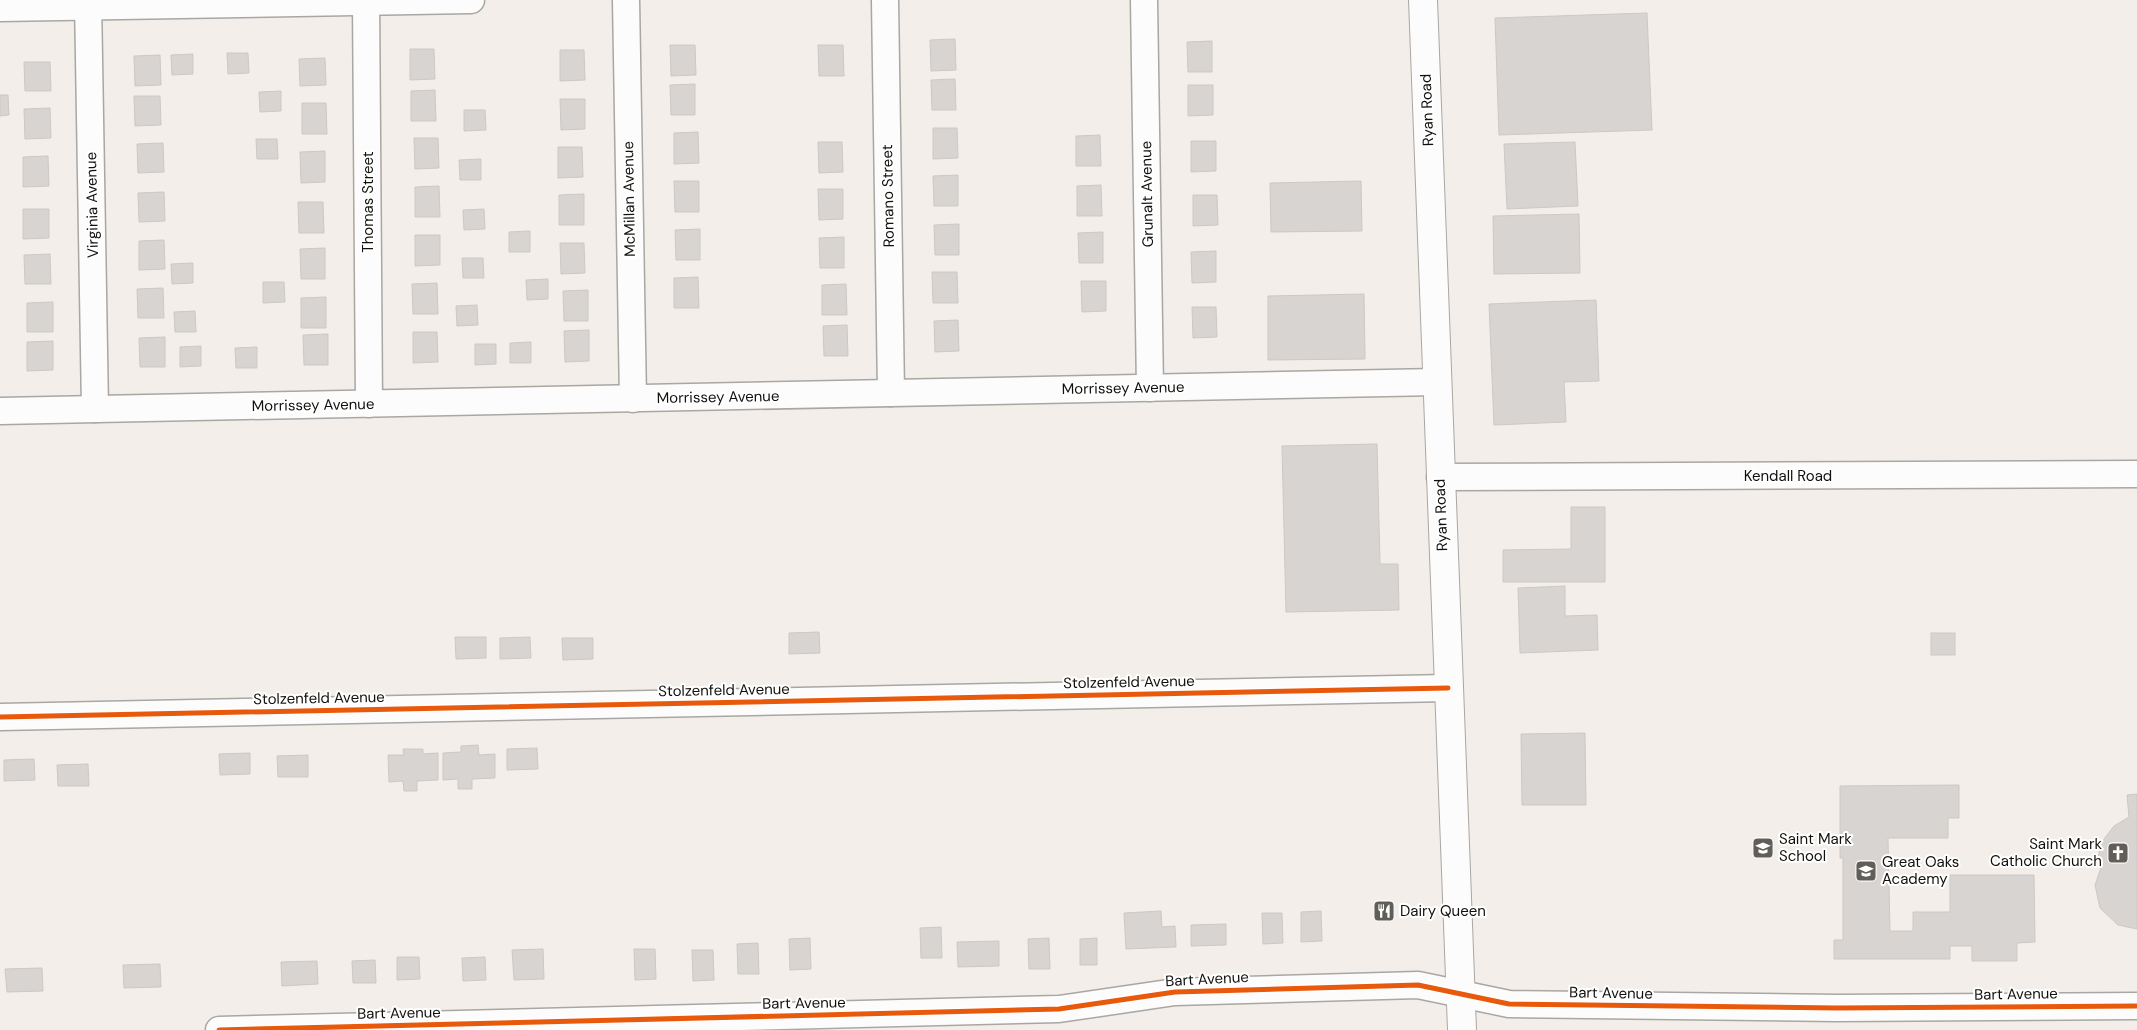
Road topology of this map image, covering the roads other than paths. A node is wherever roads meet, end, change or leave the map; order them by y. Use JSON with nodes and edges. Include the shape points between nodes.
{"nodes":[{"id":1,"x":471,"y":0,"type":"edge"},
{"id":2,"x":626,"y":0,"type":"edge"},
{"id":3,"x":885,"y":0,"type":"edge"},
{"id":4,"x":1144,"y":0,"type":"edge"},
{"id":5,"x":1423,"y":0,"type":"edge"},
{"id":6,"x":366,"y":1,"type":"edge"},
{"id":7,"x":88,"y":3,"type":"edge"},
{"id":8,"x":0,"y":8,"type":"edge"},
{"id":9,"x":1437,"y":382,"type":"junction"},
{"id":10,"x":1150,"y":388,"type":"junction"},
{"id":11,"x":891,"y":393,"type":"junction"},
{"id":12,"x":633,"y":399,"type":"junction"},
{"id":13,"x":369,"y":404,"type":"junction"},
{"id":14,"x":95,"y":410,"type":"junction"},
{"id":15,"x":0,"y":412,"type":"edge"},
{"id":16,"x":2137,"y":474,"type":"edge"},
{"id":17,"x":1440,"y":477,"type":"junction"},
{"id":18,"x":1448,"y":688,"type":"junction"},
{"id":19,"x":0,"y":717,"type":"edge"},
{"id":20,"x":1460,"y":994,"type":"junction"},
{"id":21,"x":2137,"y":1006,"type":"edge"},
{"id":22,"x":219,"y":1030,"type":"edge"},
{"id":23,"x":1462,"y":1030,"type":"edge"}],
"edges":[{"from":1,"to":6,"type":"street"},
{"from":2,"to":12,"type":"street","name":"McMillan Avenue"},
{"from":3,"to":11,"type":"street","name":"Romano Street"},
{"from":4,"to":10,"type":"street","name":"Grunalt Avenue"},
{"from":5,"to":9,"type":"main road","name":"Ryan Road"},
{"from":6,"to":7,"type":"street"},
{"from":6,"to":13,"type":"street","name":"Thomas Street"},
{"from":7,"to":8,"type":"street"},
{"from":7,"to":14,"type":"street","name":"Virginia Avenue"},
{"from":9,"to":10,"type":"street","name":"Morrissey Avenue"},
{"from":9,"to":17,"type":"main road","name":"Ryan Road"},
{"from":10,"to":11,"type":"street","name":"Morrissey Avenue"},
{"from":11,"to":12,"type":"street","name":"Morrissey Avenue"},
{"from":12,"to":13,"type":"street","name":"Morrissey Avenue"},
{"from":13,"to":14,"type":"street","name":"Morrissey Avenue"},
{"from":14,"to":15,"type":"street","name":"Morrissey Avenue"},
{"from":16,"to":17,"type":"street","name":"Kendall Road"},
{"from":17,"to":18,"type":"main road","name":"Ryan Road"},
{"from":18,"to":19,"type":"street","name":"Stolzenfeld Avenue"},
{"from":18,"to":20,"type":"main road","name":"Ryan Road"},
{"from":20,"to":21,"type":"street","name":"Bart Avenue","via":[[1509,1004],[1836,1008]]},
{"from":20,"to":22,"type":"street","name":"Bart Avenue","via":[[1418,985],[1222,989],[1175,992],[1059,1009]]},
{"from":20,"to":23,"type":"main road","name":"Ryan Road"}]}
